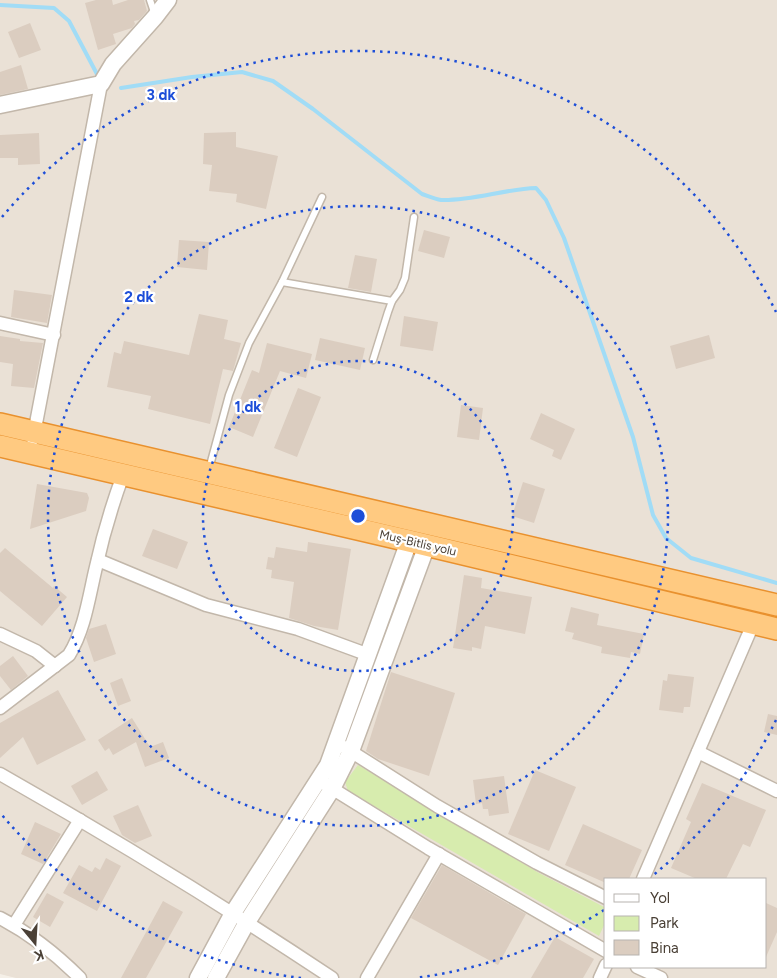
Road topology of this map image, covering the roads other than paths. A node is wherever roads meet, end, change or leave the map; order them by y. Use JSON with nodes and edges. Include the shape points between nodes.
{"nodes":[{"id":1,"x":150,"y":0,"type":"edge"},
{"id":2,"x":168,"y":0,"type":"edge"},
{"id":3,"x":155,"y":17,"type":"junction"},
{"id":4,"x":101,"y":84,"type":"junction"},
{"id":5,"x":0,"y":105,"type":"edge"},
{"id":6,"x":322,"y":197,"type":"dead end"},
{"id":7,"x":414,"y":217,"type":"dead end"},
{"id":8,"x":282,"y":282,"type":"junction"},
{"id":9,"x":392,"y":301,"type":"junction"},
{"id":10,"x":0,"y":323,"type":"edge"},
{"id":11,"x":54,"y":335,"type":"junction"},
{"id":12,"x":373,"y":360,"type":"dead end"},
{"id":13,"x":0,"y":424,"type":"edge"},
{"id":14,"x":35,"y":432,"type":"junction"},
{"id":15,"x":0,"y":446,"type":"edge"},
{"id":16,"x":30,"y":453,"type":"junction"},
{"id":17,"x":157,"y":461,"type":"junction"},
{"id":18,"x":208,"y":472,"type":"junction"},
{"id":19,"x":123,"y":475,"type":"junction"},
{"id":20,"x":153,"y":482,"type":"junction"},
{"id":21,"x":204,"y":494,"type":"junction"},
{"id":22,"x":418,"y":543,"type":"junction"},
{"id":23,"x":98,"y":560,"type":"junction"},
{"id":24,"x":777,"y":605,"type":"edge"},
{"id":25,"x":753,"y":624,"type":"junction"},
{"id":26,"x":777,"y":629,"type":"edge"},
{"id":27,"x":0,"y":634,"type":"edge"},
{"id":28,"x":369,"y":654,"type":"junction"},
{"id":29,"x":55,"y":666,"type":"junction"},
{"id":30,"x":0,"y":708,"type":"edge"},
{"id":31,"x":337,"y":742,"type":"junction"},
{"id":32,"x":351,"y":751,"type":"junction"},
{"id":33,"x":698,"y":752,"type":"junction"},
{"id":34,"x":0,"y":774,"type":"edge"},
{"id":35,"x":325,"y":785,"type":"junction"},
{"id":36,"x":777,"y":791,"type":"edge"},
{"id":37,"x":80,"y":820,"type":"junction"},
{"id":38,"x":439,"y":854,"type":"junction"},
{"id":39,"x":643,"y":878,"type":"edge"},
{"id":40,"x":604,"y":897,"type":"edge"},
{"id":41,"x":240,"y":917,"type":"junction"},
{"id":42,"x":0,"y":918,"type":"edge"},
{"id":43,"x":14,"y":925,"type":"junction"},
{"id":44,"x":604,"y":950,"type":"edge"},
{"id":45,"x":639,"y":968,"type":"edge"},
{"id":46,"x":80,"y":978,"type":"edge"},
{"id":47,"x":198,"y":978,"type":"edge"},
{"id":48,"x":216,"y":978,"type":"edge"},
{"id":49,"x":332,"y":978,"type":"edge"},
{"id":50,"x":367,"y":978,"type":"edge"},
{"id":51,"x":661,"y":978,"type":"edge"}],
"edges":[{"from":1,"to":3,"type":"lane"},
{"from":2,"to":3,"type":"street"},
{"from":3,"to":4,"type":"street","via":[[113,64]]},
{"from":4,"to":5,"type":"street"},
{"from":4,"to":11,"type":"street"},
{"from":6,"to":8,"type":"lane"},
{"from":7,"to":9,"type":"lane","via":[[405,278]]},
{"from":8,"to":9,"type":"lane"},
{"from":8,"to":18,"type":"lane","via":[[249,343],[220,422]]},
{"from":9,"to":12,"type":"lane"},
{"from":10,"to":11,"type":"street"},
{"from":11,"to":14,"type":"street"},
{"from":13,"to":14,"type":"highway","name":"Muş-Bitlis yolu"},
{"from":14,"to":16,"type":"street"},
{"from":14,"to":17,"type":"highway","name":"Muş-Bitlis yolu"},
{"from":15,"to":16,"type":"highway","name":"Muş-Bitlis yolu"},
{"from":16,"to":19,"type":"highway","name":"Muş-Bitlis yolu"},
{"from":17,"to":18,"type":"highway","name":"Muş-Bitlis yolu"},
{"from":17,"to":20,"type":"highway"},
{"from":18,"to":21,"type":"highway"},
{"from":18,"to":24,"type":"highway","name":"Muş-Bitlis yolu"},
{"from":19,"to":20,"type":"highway","name":"Muş-Bitlis yolu"},
{"from":19,"to":23,"type":"street","via":[[107,520]]},
{"from":20,"to":21,"type":"highway","name":"Muş-Bitlis yolu"},
{"from":21,"to":22,"type":"highway","name":"Muş-Bitlis yolu"},
{"from":22,"to":25,"type":"highway","name":"Muş-Bitlis yolu"},
{"from":22,"to":28,"type":"street"},
{"from":22,"to":32,"type":"street"},
{"from":23,"to":28,"type":"street","via":[[206,605],[298,629]]},
{"from":23,"to":29,"type":"street","via":[[76,644]]},
{"from":25,"to":26,"type":"highway","name":"Muş-Bitlis yolu"},
{"from":25,"to":33,"type":"street"},
{"from":27,"to":29,"type":"street","via":[[36,651]]},
{"from":28,"to":31,"type":"street"},
{"from":29,"to":30,"type":"street"},
{"from":31,"to":32,"type":"street"},
{"from":31,"to":35,"type":"street"},
{"from":32,"to":35,"type":"street"},
{"from":32,"to":40,"type":"street","via":[[445,810]]},
{"from":33,"to":36,"type":"street"},
{"from":33,"to":39,"type":"street"},
{"from":34,"to":37,"type":"street"},
{"from":35,"to":38,"type":"street"},
{"from":35,"to":41,"type":"street"},
{"from":37,"to":41,"type":"street"},
{"from":37,"to":43,"type":"street"},
{"from":38,"to":44,"type":"street"},
{"from":38,"to":50,"type":"street"},
{"from":41,"to":47,"type":"street"},
{"from":41,"to":48,"type":"street"},
{"from":41,"to":49,"type":"street"},
{"from":42,"to":43,"type":"street"},
{"from":43,"to":46,"type":"street"},
{"from":45,"to":51,"type":"street"}]}
